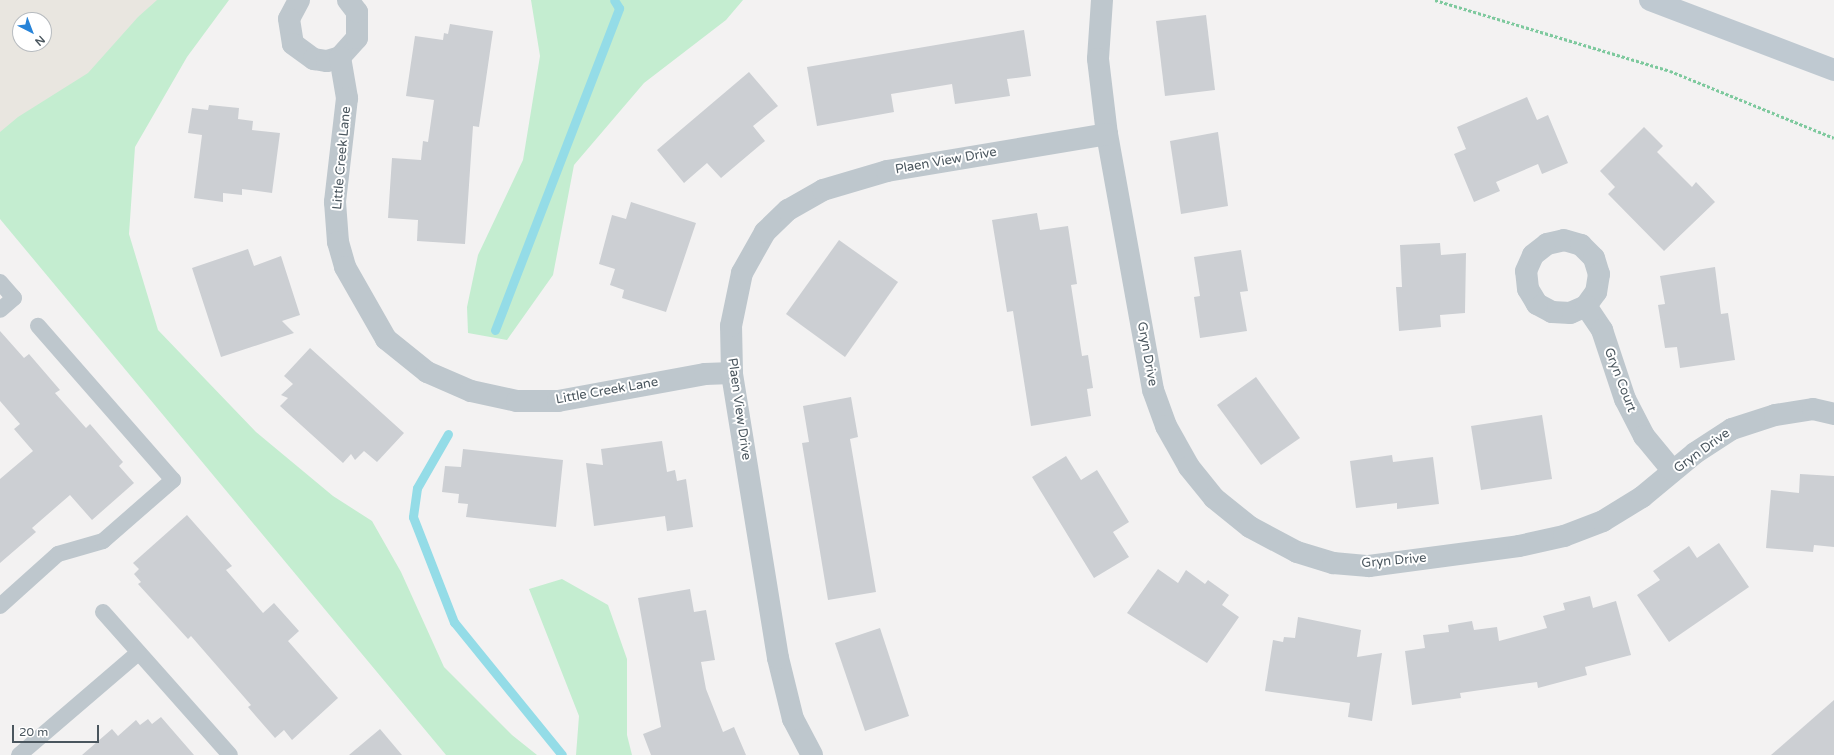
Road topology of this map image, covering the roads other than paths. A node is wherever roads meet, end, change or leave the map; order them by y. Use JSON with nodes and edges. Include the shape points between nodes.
{"nodes":[{"id":1,"x":300,"y":0,"type":"edge"},
{"id":2,"x":348,"y":0,"type":"edge"},
{"id":3,"x":1102,"y":0,"type":"edge"},
{"id":4,"x":1650,"y":0,"type":"edge"},
{"id":5,"x":340,"y":57,"type":"junction"},
{"id":6,"x":1834,"y":70,"type":"edge"},
{"id":7,"x":1107,"y":134,"type":"junction"},
{"id":8,"x":0,"y":282,"type":"edge"},
{"id":9,"x":1586,"y":306,"type":"dead end"},
{"id":10,"x":0,"y":310,"type":"edge"},
{"id":11,"x":38,"y":326,"type":"dead end"},
{"id":12,"x":732,"y":373,"type":"junction"},
{"id":13,"x":1834,"y":414,"type":"edge"},
{"id":14,"x":1673,"y":472,"type":"junction"},
{"id":15,"x":0,"y":606,"type":"edge"},
{"id":16,"x":102,"y":612,"type":"dead end"},
{"id":17,"x":138,"y":652,"type":"junction"},
{"id":18,"x":20,"y":755,"type":"edge"},
{"id":19,"x":230,"y":755,"type":"edge"},
{"id":20,"x":812,"y":755,"type":"edge"}],
"edges":[{"from":1,"to":5,"type":"street","via":[[289,19],[293,44],[314,60]]},
{"from":2,"to":5,"type":"street","via":[[357,12],[359,25],[357,38]]},
{"from":3,"to":7,"type":"street","name":"Gryn Drive","via":[[1098,59]]},
{"from":4,"to":6,"type":"main road"},
{"from":5,"to":12,"type":"street","name":"Little Creek Lane","via":[[347,98],[335,202],[338,242],[345,267],[386,339],[427,372],[471,391],[517,401],[558,401],[705,374]]},
{"from":7,"to":12,"type":"street","name":"Plaen View Drive","via":[[887,171],[823,190],[788,210],[765,232],[742,273],[731,326]]},
{"from":7,"to":14,"type":"street","name":"Gryn Drive","via":[[1153,390],[1166,426],[1189,467],[1214,498],[1250,527],[1297,552],[1333,563],[1369,566],[1519,546],[1564,536],[1603,521],[1642,497]]},
{"from":8,"to":10,"type":"lane","via":[[14,298]]},
{"from":9,"to":14,"type":"street","name":"Gryn Court","via":[[1602,330],[1625,398],[1644,436]]},
{"from":11,"to":15,"type":"lane","via":[[173,480],[103,541],[58,554]]},
{"from":12,"to":20,"type":"street","name":"Plaen View Drive","via":[[778,658],[793,719]]},
{"from":13,"to":14,"type":"street","name":"Gryn Drive","via":[[1813,409],[1775,415],[1732,429]]},
{"from":16,"to":17,"type":"lane"},
{"from":17,"to":18,"type":"lane"},
{"from":17,"to":19,"type":"lane"}]}
